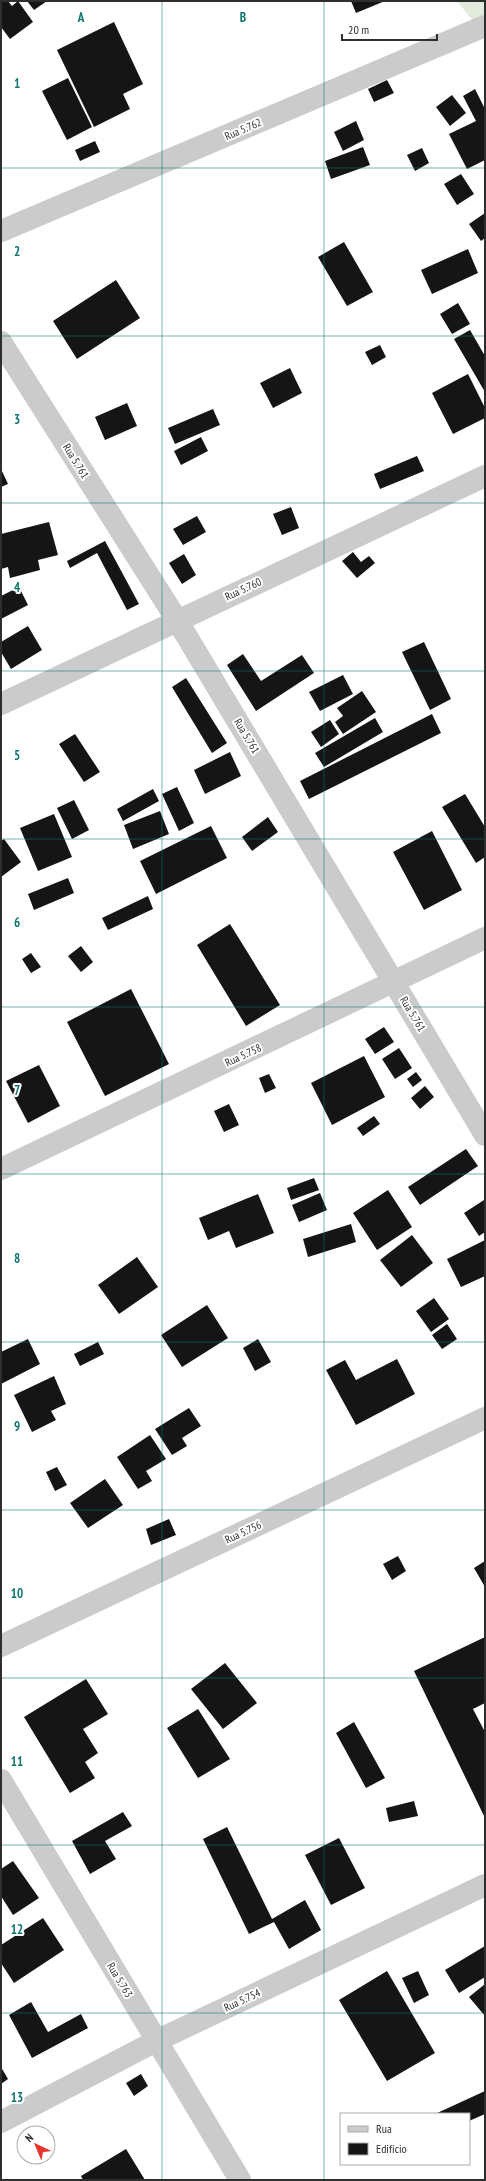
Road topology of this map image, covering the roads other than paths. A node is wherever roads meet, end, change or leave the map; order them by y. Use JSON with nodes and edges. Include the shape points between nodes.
{"nodes":[{"id":1,"x":485,"y":26,"type":"edge"},
{"id":2,"x":1,"y":231,"type":"edge"},
{"id":3,"x":1,"y":342,"type":"edge"},
{"id":4,"x":485,"y":476,"type":"edge"},
{"id":5,"x":177,"y":620,"type":"junction"},
{"id":6,"x":1,"y":704,"type":"edge"},
{"id":7,"x":485,"y":938,"type":"edge"},
{"id":8,"x":395,"y":983,"type":"junction"},
{"id":9,"x":485,"y":1135,"type":"edge"},
{"id":10,"x":1,"y":1169,"type":"edge"},
{"id":11,"x":485,"y":1418,"type":"edge"},
{"id":12,"x":1,"y":1646,"type":"edge"},
{"id":13,"x":1,"y":1780,"type":"edge"},
{"id":14,"x":485,"y":1885,"type":"edge"},
{"id":15,"x":156,"y":2041,"type":"junction"},
{"id":16,"x":1,"y":2122,"type":"edge"},
{"id":17,"x":240,"y":2180,"type":"edge"}],
"edges":[{"from":1,"to":2,"type":"street","name":"Rua 5.762"},
{"from":3,"to":5,"type":"street","name":"Rua 5.761"},
{"from":4,"to":5,"type":"street","name":"Rua 5.760"},
{"from":5,"to":6,"type":"street","name":"Rua 5.760"},
{"from":5,"to":8,"type":"street","name":"Rua 5.761"},
{"from":7,"to":8,"type":"street","name":"Rua 5.758"},
{"from":8,"to":9,"type":"street","name":"Rua 5.761"},
{"from":8,"to":10,"type":"street","name":"Rua 5.758"},
{"from":11,"to":12,"type":"street","name":"Rua 5.756"},
{"from":13,"to":15,"type":"street","name":"Rua 5.763"},
{"from":14,"to":15,"type":"street","name":"Rua 5.754"},
{"from":15,"to":16,"type":"street","name":"Rua 5.754"},
{"from":15,"to":17,"type":"street","name":"Rua 5.763"}]}
